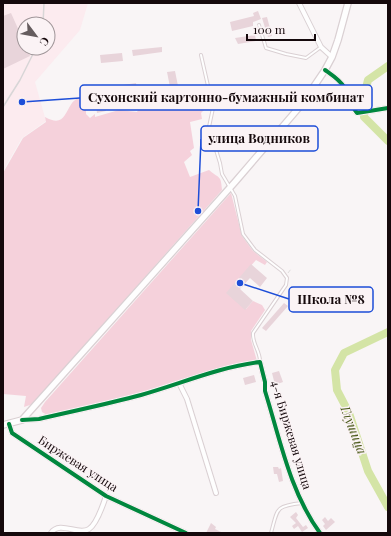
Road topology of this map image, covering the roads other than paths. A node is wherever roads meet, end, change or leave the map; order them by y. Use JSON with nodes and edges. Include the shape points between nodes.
{"nodes":[{"id":1,"x":299,"y":3,"type":"edge"},
{"id":2,"x":348,"y":3,"type":"edge"},
{"id":3,"x":258,"y":25,"type":"dead end"},
{"id":4,"x":321,"y":47,"type":"junction"},
{"id":5,"x":201,"y":55,"type":"dead end"},
{"id":6,"x":332,"y":57,"type":"junction"},
{"id":7,"x":325,"y":70,"type":"junction"},
{"id":8,"x":388,"y":108,"type":"edge"},
{"id":9,"x":231,"y":187,"type":"junction"},
{"id":10,"x":260,"y":362,"type":"junction"},
{"id":11,"x":179,"y":383,"type":"junction"},
{"id":12,"x":22,"y":420,"type":"junction"},
{"id":13,"x":9,"y":424,"type":"junction"},
{"id":14,"x":3,"y":425,"type":"edge"},
{"id":15,"x":216,"y":494,"type":"dead end"},
{"id":16,"x":106,"y":496,"type":"junction"},
{"id":17,"x":302,"y":503,"type":"junction"},
{"id":18,"x":52,"y":531,"type":"edge"},
{"id":19,"x":186,"y":533,"type":"edge"},
{"id":20,"x":271,"y":533,"type":"edge"},
{"id":21,"x":320,"y":533,"type":"edge"}],
"edges":[{"from":1,"to":4,"type":"street"},
{"from":2,"to":6,"type":"main road"},
{"from":3,"to":4,"type":"lane","via":[[266,48],[306,58]]},
{"from":4,"to":6,"type":"street"},
{"from":5,"to":9,"type":"lane","via":[[213,108],[209,127],[222,174]]},
{"from":6,"to":7,"type":"main road"},
{"from":7,"to":8,"type":"street","via":[[344,86],[357,113]]},
{"from":7,"to":9,"type":"main road","via":[[302,104]]},
{"from":9,"to":10,"type":"lane","via":[[243,234],[254,250],[286,276],[287,282],[253,333]]},
{"from":9,"to":12,"type":"main road"},
{"from":10,"to":11,"type":"street"},
{"from":10,"to":17,"type":"street","name":"4-я Биржевая улица","via":[[265,391]]},
{"from":11,"to":12,"type":"street","via":[[142,395],[53,416]]},
{"from":11,"to":15,"type":"street","via":[[187,398]]},
{"from":12,"to":13,"type":"main road"},
{"from":13,"to":14,"type":"main road"},
{"from":13,"to":16,"type":"street","name":"Биржевая улица","via":[[12,433]]},
{"from":16,"to":18,"type":"street","via":[[101,511],[89,529],[84,532],[61,528]]},
{"from":16,"to":19,"type":"street","name":"Биржевая улица"},
{"from":17,"to":20,"type":"lane","via":[[281,507]]},
{"from":17,"to":21,"type":"street","name":"4-я Биржевая улица"}]}
